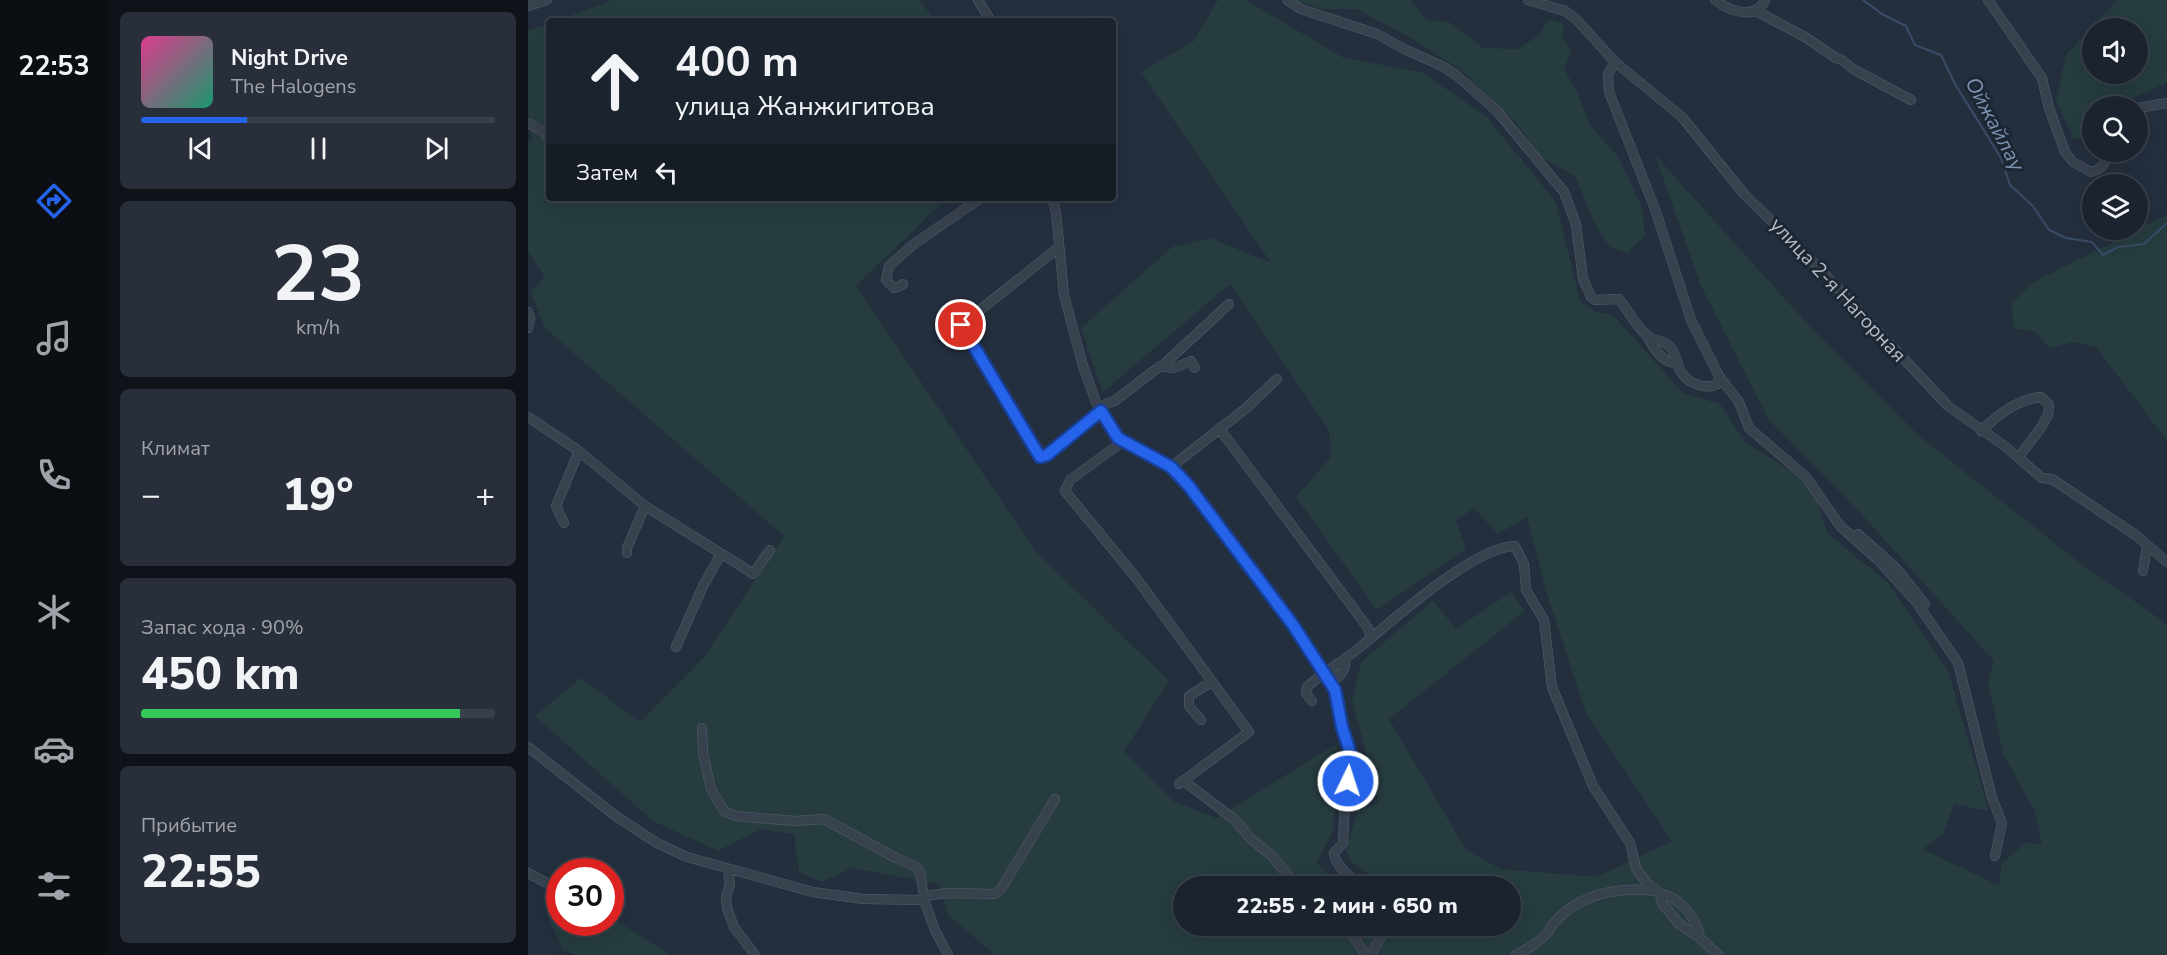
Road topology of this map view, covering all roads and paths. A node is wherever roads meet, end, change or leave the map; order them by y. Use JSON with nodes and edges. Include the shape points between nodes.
{"nodes":[{"id":1,"x":547,"y":0,"type":"edge"},
{"id":2,"x":978,"y":0,"type":"edge"},
{"id":3,"x":1287,"y":0,"type":"edge"},
{"id":4,"x":1528,"y":0,"type":"edge"},
{"id":5,"x":1715,"y":0,"type":"edge"},
{"id":6,"x":1765,"y":0,"type":"edge"},
{"id":7,"x":1988,"y":0,"type":"edge"},
{"id":8,"x":528,"y":6,"type":"edge"},
{"id":9,"x":1756,"y":11,"type":"junction"},
{"id":10,"x":990,"y":18,"type":"edge"},
{"id":11,"x":1615,"y":62,"type":"junction"},
{"id":12,"x":1911,"y":100,"type":"dead end"},
{"id":13,"x":2167,"y":103,"type":"edge"},
{"id":14,"x":2148,"y":106,"type":"edge"},
{"id":15,"x":528,"y":123,"type":"edge"},
{"id":16,"x":546,"y":135,"type":"edge"},
{"id":17,"x":2105,"y":162,"type":"edge"},
{"id":18,"x":977,"y":201,"type":"edge"},
{"id":19,"x":1053,"y":201,"type":"edge"},
{"id":20,"x":1058,"y":248,"type":"junction"},
{"id":21,"x":903,"y":284,"type":"dead end"},
{"id":22,"x":1229,"y":303,"type":"dead end"},
{"id":23,"x":528,"y":312,"type":"edge"},
{"id":24,"x":961,"y":325,"type":"junction"},
{"id":25,"x":528,"y":328,"type":"edge"},
{"id":26,"x":945,"y":335,"type":"dead end"},
{"id":27,"x":1162,"y":366,"type":"junction"},
{"id":28,"x":1195,"y":368,"type":"dead end"},
{"id":29,"x":1719,"y":376,"type":"junction"},
{"id":30,"x":1277,"y":379,"type":"dead end"},
{"id":31,"x":1101,"y":411,"type":"junction"},
{"id":32,"x":528,"y":417,"type":"edge"},
{"id":33,"x":1219,"y":428,"type":"junction"},
{"id":34,"x":1982,"y":431,"type":"junction"},
{"id":35,"x":1122,"y":442,"type":"junction"},
{"id":36,"x":579,"y":451,"type":"junction"},
{"id":37,"x":2019,"y":457,"type":"junction"},
{"id":38,"x":1171,"y":467,"type":"junction"},
{"id":39,"x":645,"y":506,"type":"junction"},
{"id":40,"x":564,"y":523,"type":"dead end"},
{"id":41,"x":2147,"y":546,"type":"junction"},
{"id":42,"x":770,"y":550,"type":"dead end"},
{"id":43,"x":627,"y":553,"type":"dead end"},
{"id":44,"x":721,"y":554,"type":"junction"},
{"id":45,"x":2167,"y":562,"type":"edge"},
{"id":46,"x":2143,"y":571,"type":"dead end"},
{"id":47,"x":1371,"y":638,"type":"junction"},
{"id":48,"x":676,"y":647,"type":"dead end"},
{"id":49,"x":1327,"y":673,"type":"junction"},
{"id":50,"x":1213,"y":683,"type":"junction"},
{"id":51,"x":1312,"y":701,"type":"dead end"},
{"id":52,"x":1201,"y":720,"type":"dead end"},
{"id":53,"x":702,"y":728,"type":"dead end"},
{"id":54,"x":528,"y":747,"type":"edge"},
{"id":55,"x":1055,"y":799,"type":"dead end"},
{"id":56,"x":1995,"y":856,"type":"dead end"},
{"id":57,"x":728,"y":869,"type":"junction"},
{"id":58,"x":528,"y":873,"type":"edge"},
{"id":59,"x":1288,"y":876,"type":"edge"},
{"id":60,"x":1351,"y":876,"type":"edge"},
{"id":61,"x":544,"y":882,"type":"dead end"},
{"id":62,"x":1658,"y":892,"type":"junction"},
{"id":63,"x":924,"y":898,"type":"junction"},
{"id":64,"x":1353,"y":936,"type":"edge"},
{"id":65,"x":1381,"y":936,"type":"edge"},
{"id":66,"x":1700,"y":939,"type":"junction"},
{"id":67,"x":755,"y":955,"type":"edge"},
{"id":68,"x":948,"y":955,"type":"edge"},
{"id":69,"x":1366,"y":955,"type":"edge"},
{"id":70,"x":1371,"y":955,"type":"edge"},
{"id":71,"x":1516,"y":955,"type":"edge"},
{"id":72,"x":1718,"y":955,"type":"edge"}],
"edges":[{"from":1,"to":8,"type":"street"},
{"from":2,"to":10,"type":"street"},
{"from":3,"to":29,"type":"street","via":[[1301,9],[1377,34],[1450,71],[1497,111],[1564,192],[1576,224],[1583,279],[1591,297],[1619,299],[1647,335],[1666,342],[1680,371],[1695,384],[1711,387],[1718,384]]},
{"from":4,"to":11,"type":"street","name":"улица 2-я Нагорная","via":[[1571,14]]},
{"from":5,"to":9,"type":"street","via":[[1736,12]]},
{"from":6,"to":9,"type":"street"},
{"from":7,"to":17,"type":"street","via":[[2038,69],[2061,142],[2073,162],[2091,172],[2100,170]]},
{"from":9,"to":12,"type":"street"},
{"from":11,"to":29,"type":"street","via":[[1608,74],[1609,92],[1655,209],[1691,320]]},
{"from":11,"to":34,"type":"street","name":"улица 2-я Нагорная","via":[[1674,108],[1744,194],[1948,406]]},
{"from":13,"to":14,"type":"street"},
{"from":15,"to":16,"type":"street"},
{"from":18,"to":21,"type":"street","via":[[888,266],[886,280],[890,285],[894,288]]},
{"from":19,"to":20,"type":"street"},
{"from":20,"to":24,"type":"street"},
{"from":20,"to":31,"type":"street","via":[[1075,336]]},
{"from":22,"to":27,"type":"street"},
{"from":23,"to":25,"type":"street"},
{"from":24,"to":26,"type":"street"},
{"from":24,"to":31,"type":"street","via":[[1040,457]]},
{"from":27,"to":28,"type":"street","via":[[1174,368],[1191,361]]},
{"from":27,"to":31,"type":"street","via":[[1152,369]]},
{"from":29,"to":56,"type":"street","via":[[1739,402],[1749,428],[1806,477],[1840,526],[1897,580],[1959,666],[1992,798],[2002,823]]},
{"from":30,"to":33,"type":"street"},
{"from":31,"to":35,"type":"street"},
{"from":32,"to":36,"type":"street"},
{"from":33,"to":38,"type":"street"},
{"from":33,"to":47,"type":"street","via":[[1368,628]]},
{"from":34,"to":37,"type":"street","name":"улица 2-я Нагорная"},
{"from":34,"to":37,"type":"street","via":[[2009,406],[2041,397],[2049,404],[2048,415]]},
{"from":35,"to":38,"type":"street"},
{"from":35,"to":50,"type":"street","via":[[1070,480],[1065,491],[1123,561]]},
{"from":36,"to":39,"type":"street"},
{"from":36,"to":40,"type":"street","via":[[556,506]]},
{"from":37,"to":41,"type":"street","name":"улица 2-я Нагорная","via":[[2042,478],[2052,479]]},
{"from":38,"to":49,"type":"street","via":[[1276,600]]},
{"from":39,"to":43,"type":"street"},
{"from":39,"to":44,"type":"street"},
{"from":41,"to":45,"type":"street","name":"улица 2-я Нагорная"},
{"from":41,"to":46,"type":"street"},
{"from":42,"to":44,"type":"street","via":[[753,574]]},
{"from":44,"to":48,"type":"street"},
{"from":47,"to":49,"type":"street"},
{"from":47,"to":62,"type":"street","via":[[1422,595],[1467,566],[1494,549],[1515,546],[1524,564],[1526,590],[1544,620],[1552,687],[1582,762],[1600,799],[1630,843],[1636,868]]},
{"from":49,"to":51,"type":"street","via":[[1307,687]]},
{"from":49,"to":60,"type":"street","via":[[1338,698],[1351,755],[1343,843],[1334,858]]},
{"from":50,"to":52,"type":"street","via":[[1189,696],[1189,706]]},
{"from":50,"to":59,"type":"street","via":[[1249,732],[1182,783],[1235,820]]},
{"from":53,"to":63,"type":"street","via":[[711,789],[724,811],[735,816],[795,821],[824,819],[915,866],[920,872]]},
{"from":54,"to":57,"type":"street","via":[[657,843],[702,863]]},
{"from":55,"to":63,"type":"street","via":[[995,894],[948,893]]},
{"from":57,"to":63,"type":"street","via":[[842,897]]},
{"from":57,"to":67,"type":"street","via":[[730,884],[726,897],[731,920]]},
{"from":58,"to":61,"type":"street"},
{"from":62,"to":66,"type":"street","via":[[1679,924]]},
{"from":62,"to":66,"type":"street","via":[[1693,917]]},
{"from":62,"to":71,"type":"street","via":[[1613,891],[1593,896],[1572,908],[1554,922],[1545,936]]},
{"from":63,"to":68,"type":"street"},
{"from":64,"to":69,"type":"street"},
{"from":65,"to":70,"type":"street"},
{"from":66,"to":72,"type":"street"}]}
